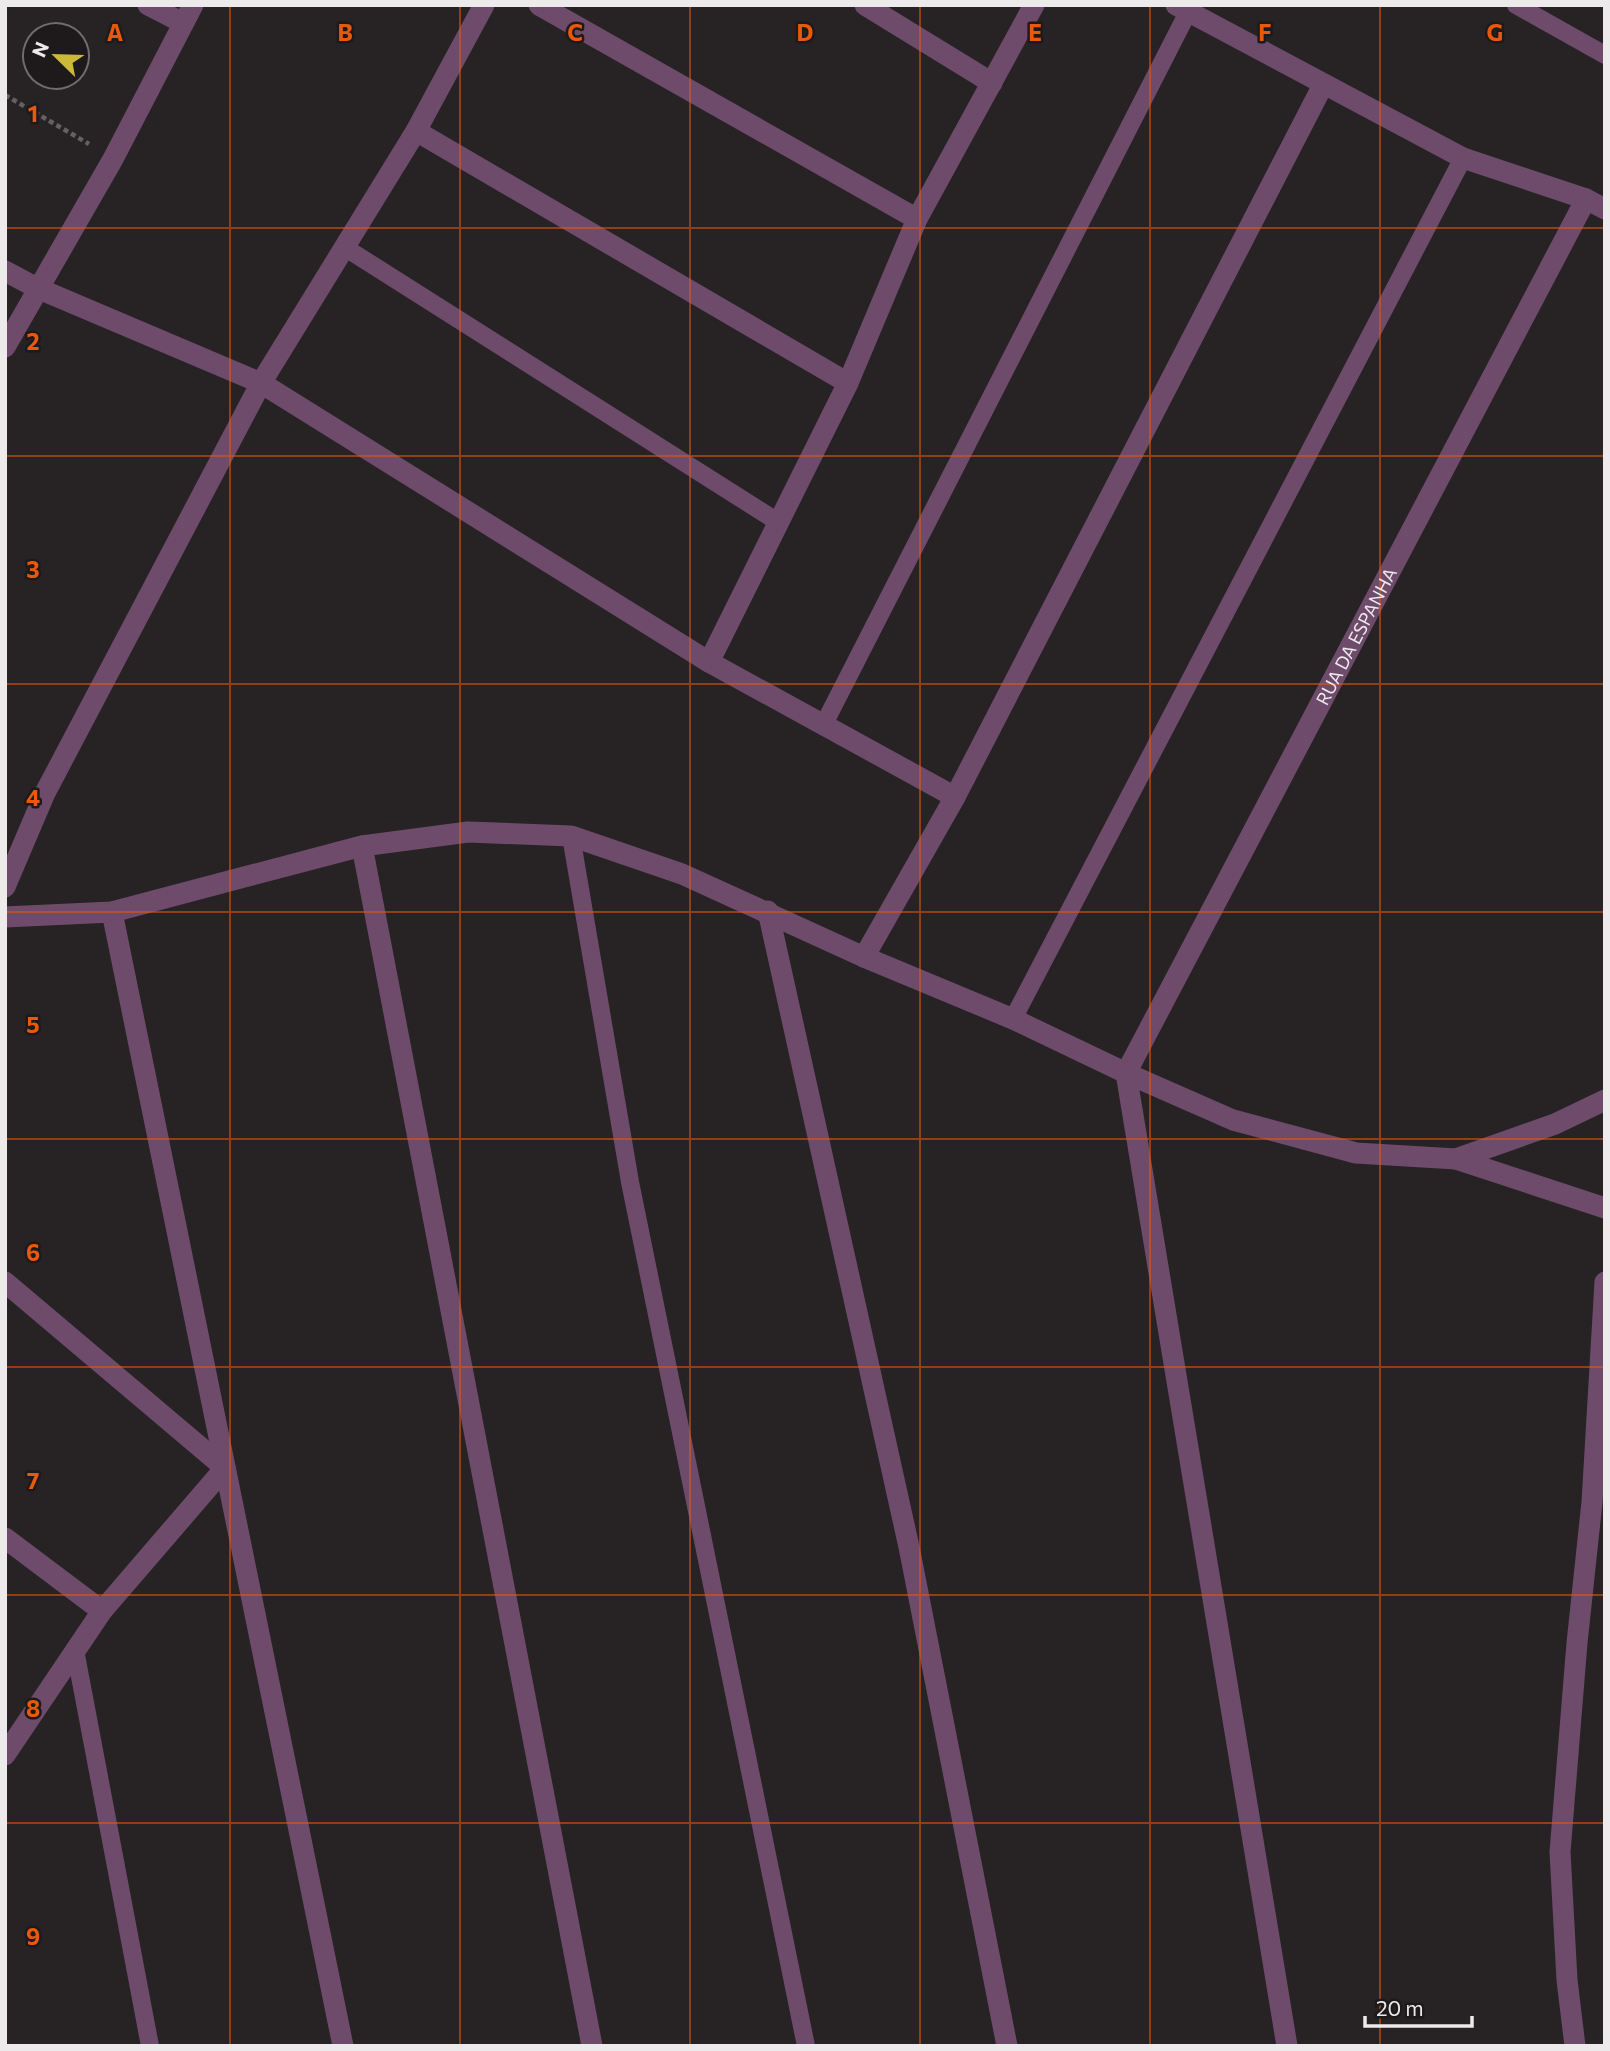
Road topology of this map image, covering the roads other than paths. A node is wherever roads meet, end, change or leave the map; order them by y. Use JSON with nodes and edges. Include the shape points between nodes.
{"nodes":[{"id":1,"x":148,"y":5,"type":"edge"},
{"id":2,"x":484,"y":5,"type":"edge"},
{"id":3,"x":539,"y":5,"type":"edge"},
{"id":4,"x":865,"y":5,"type":"edge"},
{"id":5,"x":1034,"y":5,"type":"edge"},
{"id":6,"x":1516,"y":5,"type":"edge"},
{"id":7,"x":1182,"y":9,"type":"edge"},
{"id":8,"x":188,"y":14,"type":"edge"},
{"id":9,"x":1605,"y":55,"type":"edge"},
{"id":10,"x":992,"y":83,"type":"junction"},
{"id":11,"x":1323,"y":85,"type":"junction"},
{"id":12,"x":416,"y":131,"type":"junction"},
{"id":13,"x":1463,"y":158,"type":"junction"},
{"id":14,"x":1595,"y":204,"type":"edge"},
{"id":15,"x":917,"y":219,"type":"junction"},
{"id":16,"x":344,"y":247,"type":"junction"},
{"id":17,"x":5,"y":271,"type":"edge"},
{"id":18,"x":37,"y":288,"type":"junction"},
{"id":19,"x":5,"y":346,"type":"edge"},
{"id":20,"x":261,"y":383,"type":"junction"},
{"id":21,"x":848,"y":383,"type":"junction"},
{"id":22,"x":778,"y":522,"type":"junction"},
{"id":23,"x":709,"y":662,"type":"junction"},
{"id":24,"x":823,"y":726,"type":"junction"},
{"id":25,"x":956,"y":797,"type":"junction"},
{"id":26,"x":571,"y":836,"type":"junction"},
{"id":27,"x":362,"y":846,"type":"junction"},
{"id":28,"x":5,"y":887,"type":"edge"},
{"id":29,"x":768,"y":911,"type":"junction"},
{"id":30,"x":113,"y":912,"type":"junction"},
{"id":31,"x":5,"y":917,"type":"edge"},
{"id":32,"x":864,"y":957,"type":"junction"},
{"id":33,"x":1013,"y":1019,"type":"junction"},
{"id":34,"x":1126,"y":1073,"type":"junction"},
{"id":35,"x":1605,"y":1100,"type":"edge"},
{"id":36,"x":1456,"y":1159,"type":"junction"},
{"id":37,"x":1605,"y":1208,"type":"edge"},
{"id":38,"x":5,"y":1282,"type":"edge"},
{"id":39,"x":1605,"y":1282,"type":"edge"},
{"id":40,"x":225,"y":1468,"type":"junction"},
{"id":41,"x":5,"y":1538,"type":"edge"},
{"id":42,"x":102,"y":1611,"type":"junction"},
{"id":43,"x":75,"y":1650,"type":"junction"},
{"id":44,"x":5,"y":1755,"type":"edge"},
{"id":45,"x":150,"y":2046,"type":"edge"},
{"id":46,"x":343,"y":2046,"type":"edge"},
{"id":47,"x":592,"y":2046,"type":"edge"},
{"id":48,"x":806,"y":2046,"type":"edge"},
{"id":49,"x":1007,"y":2046,"type":"edge"},
{"id":50,"x":1287,"y":2046,"type":"edge"},
{"id":51,"x":1575,"y":2046,"type":"edge"}],
"edges":[{"from":1,"to":8,"type":"street"},
{"from":2,"to":12,"type":"street"},
{"from":3,"to":15,"type":"street"},
{"from":4,"to":10,"type":"street"},
{"from":5,"to":10,"type":"street"},
{"from":6,"to":9,"type":"lane"},
{"from":7,"to":11,"type":"street"},
{"from":7,"to":24,"type":"lane"},
{"from":8,"to":18,"type":"street","via":[[113,159]]},
{"from":10,"to":15,"type":"street"},
{"from":11,"to":13,"type":"street"},
{"from":11,"to":25,"type":"street"},
{"from":12,"to":16,"type":"street"},
{"from":12,"to":21,"type":"street"},
{"from":13,"to":14,"type":"street"},
{"from":13,"to":33,"type":"lane"},
{"from":14,"to":34,"type":"street","name":"RUA DA ESPANHA"},
{"from":15,"to":21,"type":"street"},
{"from":16,"to":20,"type":"street"},
{"from":16,"to":22,"type":"lane"},
{"from":17,"to":18,"type":"street"},
{"from":18,"to":19,"type":"street"},
{"from":18,"to":20,"type":"street"},
{"from":20,"to":23,"type":"street"},
{"from":20,"to":28,"type":"street","via":[[45,793]]},
{"from":21,"to":22,"type":"street"},
{"from":22,"to":23,"type":"street"},
{"from":23,"to":24,"type":"street"},
{"from":24,"to":25,"type":"street"},
{"from":25,"to":32,"type":"street"},
{"from":26,"to":27,"type":"street","via":[[468,832]]},
{"from":26,"to":29,"type":"street","via":[[682,874]]},
{"from":26,"to":48,"type":"lane","via":[[630,1182]]},
{"from":27,"to":30,"type":"street"},
{"from":27,"to":47,"type":"street"},
{"from":29,"to":32,"type":"street"},
{"from":29,"to":49,"type":"street","via":[[909,1547]]},
{"from":30,"to":31,"type":"street"},
{"from":30,"to":40,"type":"street"},
{"from":32,"to":33,"type":"street"},
{"from":33,"to":34,"type":"street"},
{"from":34,"to":36,"type":"street","via":[[1233,1120],[1356,1153]]},
{"from":34,"to":50,"type":"street"},
{"from":35,"to":36,"type":"street","via":[[1555,1124]]},
{"from":36,"to":37,"type":"street"},
{"from":38,"to":40,"type":"street"},
{"from":39,"to":51,"type":"street","via":[[1592,1502],[1560,1852]]},
{"from":40,"to":42,"type":"street"},
{"from":40,"to":46,"type":"street"},
{"from":41,"to":42,"type":"street"},
{"from":42,"to":43,"type":"street"},
{"from":43,"to":44,"type":"street"},
{"from":43,"to":45,"type":"lane"}]}
